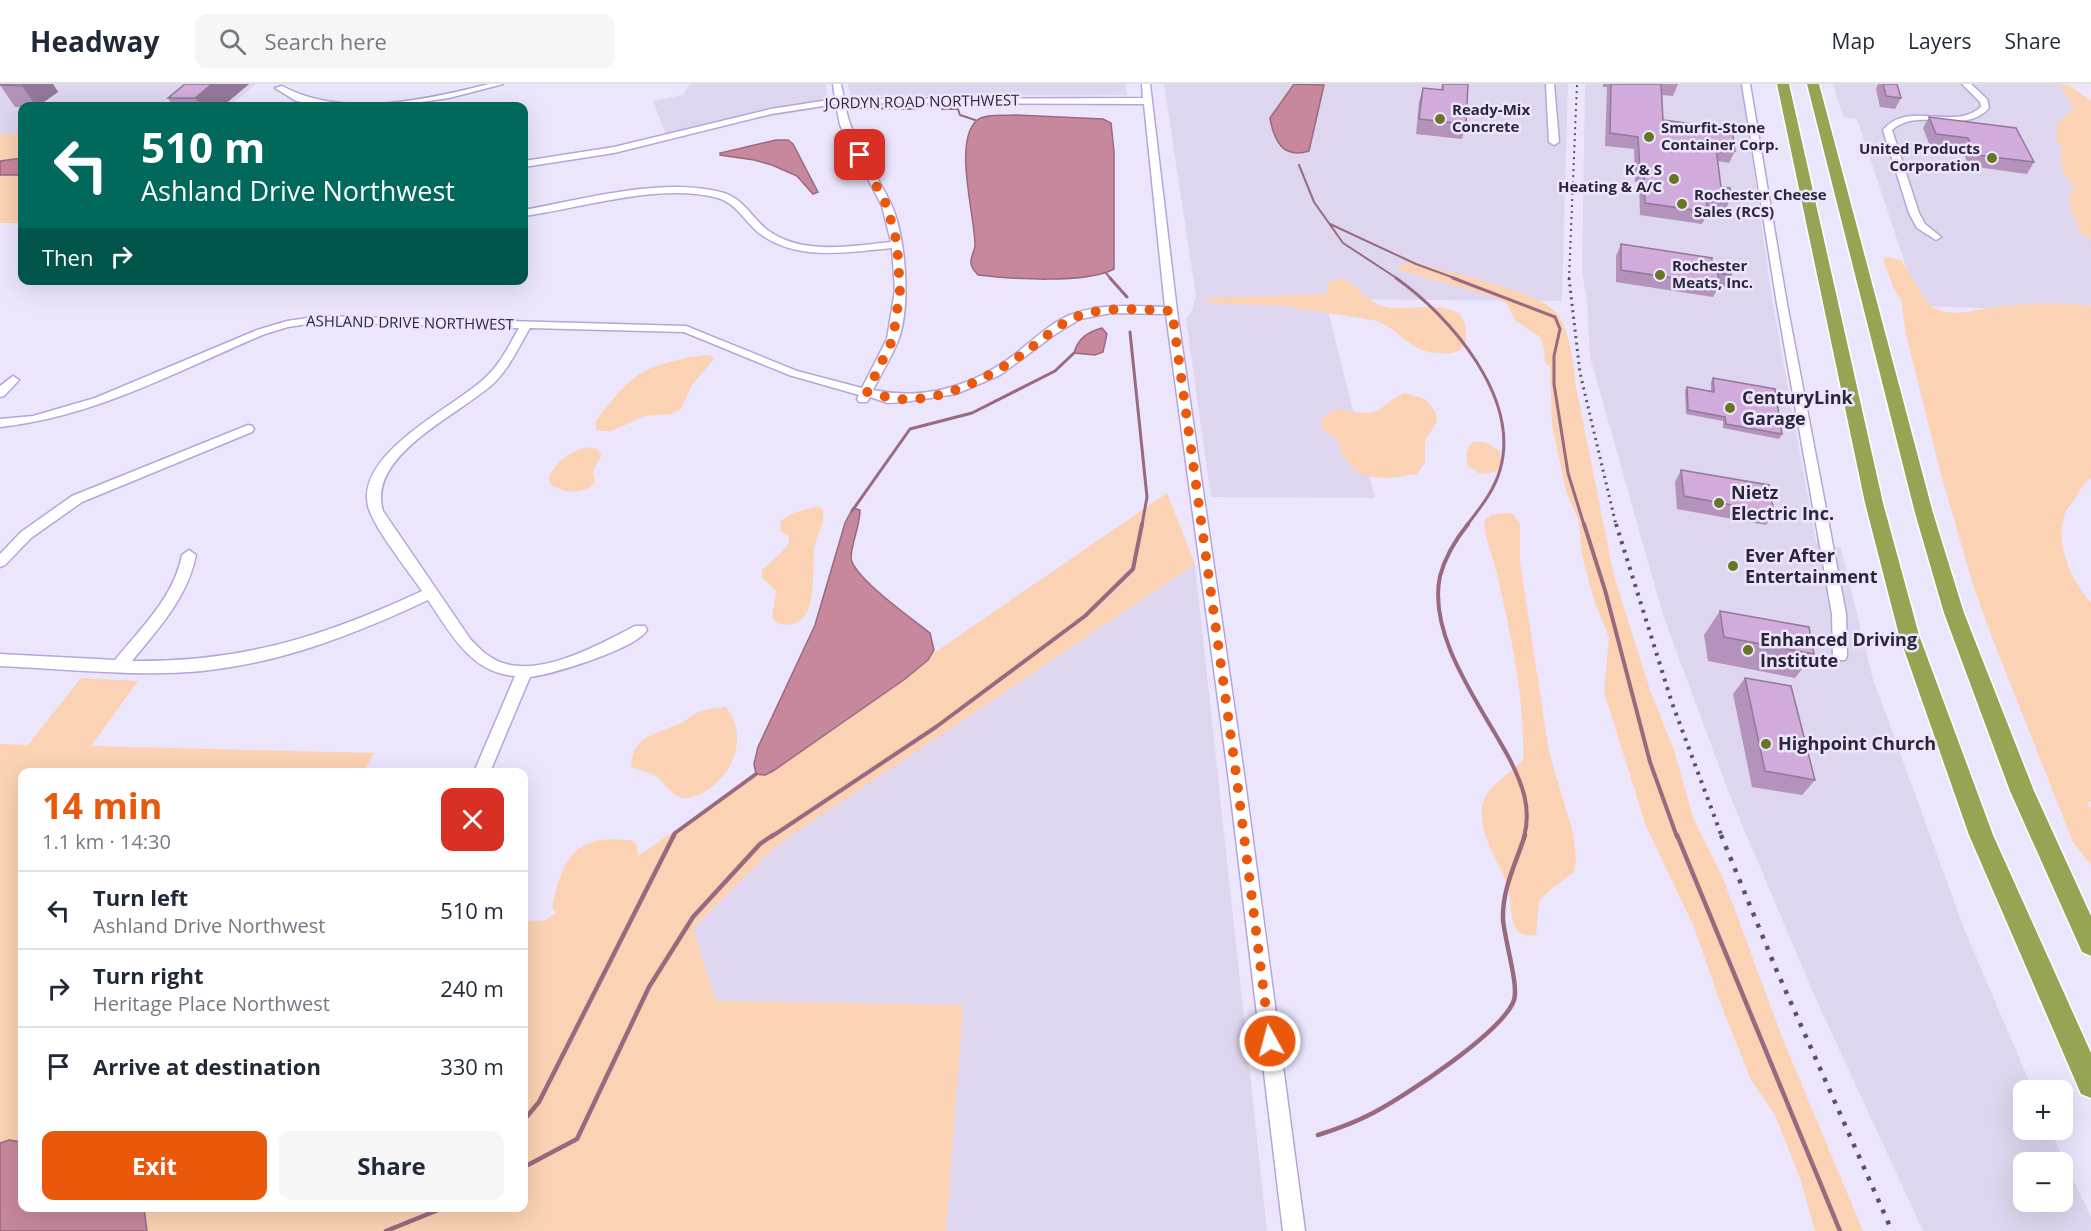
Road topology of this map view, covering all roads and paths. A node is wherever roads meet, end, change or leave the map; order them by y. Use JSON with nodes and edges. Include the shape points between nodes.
{"nodes":[{"id":1,"x":288,"y":84,"type":"edge"},
{"id":2,"x":468,"y":84,"type":"edge"},
{"id":3,"x":499,"y":84,"type":"edge"},
{"id":4,"x":837,"y":84,"type":"edge"},
{"id":5,"x":1145,"y":84,"type":"edge"},
{"id":6,"x":1550,"y":84,"type":"edge"},
{"id":7,"x":1746,"y":84,"type":"edge"},
{"id":8,"x":1782,"y":84,"type":"edge"},
{"id":9,"x":1813,"y":84,"type":"edge"},
{"id":10,"x":1966,"y":84,"type":"edge"},
{"id":11,"x":437,"y":96,"type":"junction"},
{"id":12,"x":840,"y":101,"type":"junction"},
{"id":13,"x":1147,"y":101,"type":"junction"},
{"id":14,"x":320,"y":102,"type":"edge"},
{"id":15,"x":402,"y":102,"type":"edge"},
{"id":16,"x":1554,"y":142,"type":"dead end"},
{"id":17,"x":528,"y":163,"type":"edge"},
{"id":18,"x":528,"y":212,"type":"edge"},
{"id":19,"x":1936,"y":237,"type":"dead end"},
{"id":20,"x":897,"y":243,"type":"junction"},
{"id":21,"x":1172,"y":311,"type":"junction"},
{"id":22,"x":527,"y":324,"type":"junction"},
{"id":23,"x":14,"y":380,"type":"dead end"},
{"id":24,"x":0,"y":393,"type":"edge"},
{"id":25,"x":865,"y":395,"type":"junction"},
{"id":26,"x":0,"y":423,"type":"edge"},
{"id":27,"x":248,"y":429,"type":"dead end"},
{"id":28,"x":189,"y":555,"type":"dead end"},
{"id":29,"x":0,"y":562,"type":"edge"},
{"id":30,"x":431,"y":593,"type":"junction"},
{"id":31,"x":640,"y":630,"type":"dead end"},
{"id":32,"x":1840,"y":656,"type":"dead end"},
{"id":33,"x":0,"y":660,"type":"edge"},
{"id":34,"x":120,"y":665,"type":"junction"},
{"id":35,"x":525,"y":671,"type":"junction"},
{"id":36,"x":484,"y":768,"type":"edge"},
{"id":37,"x":2091,"y":944,"type":"edge"},
{"id":38,"x":2091,"y":1084,"type":"edge"},
{"id":39,"x":1294,"y":1231,"type":"edge"}],
"edges":[{"from":1,"to":14,"type":"street","via":[[274,88]]},
{"from":2,"to":11,"type":"street"},
{"from":3,"to":11,"type":"street"},
{"from":4,"to":12,"type":"street"},
{"from":5,"to":13,"type":"street"},
{"from":6,"to":16,"type":"street"},
{"from":7,"to":32,"type":"street","via":[[1839,615]]},
{"from":8,"to":38,"type":"highway","via":[[1879,525],[1909,635],[1981,835]]},
{"from":9,"to":37,"type":"highway","via":[[1924,513],[1954,613],[2022,791]]},
{"from":10,"to":19,"type":"street","via":[[1984,101],[1985,108],[1980,114],[1957,119],[1908,119],[1893,123],[1887,130],[1914,213]]},
{"from":11,"to":15,"type":"street"},
{"from":12,"to":13,"type":"street","name":"JORDYN ROAD NORTHWEST"},
{"from":12,"to":17,"type":"street","name":"JORDYN ROAD NORTHWEST","via":[[701,127],[602,152]]},
{"from":12,"to":20,"type":"street","via":[[844,125],[887,206]]},
{"from":13,"to":21,"type":"street"},
{"from":18,"to":20,"type":"street","via":[[670,191],[711,194],[740,206],[773,237],[801,247],[838,249]]},
{"from":20,"to":25,"type":"street","via":[[897,323]]},
{"from":21,"to":25,"type":"street","name":"ASHLAND DRIVE NORTHWEST","via":[[1096,311],[1060,325],[986,378],[944,393],[898,399]]},
{"from":21,"to":39,"type":"street","via":[[1239,793]]},
{"from":22,"to":25,"type":"street","name":"ASHLAND DRIVE NORTHWEST","via":[[687,329],[793,373],[818,390]]},
{"from":22,"to":26,"type":"street","name":"ASHLAND DRIVE NORTHWEST","via":[[298,321],[248,337],[80,407]]},
{"from":22,"to":30,"type":"street","via":[[493,377],[399,450],[377,481],[374,500],[379,518]]},
{"from":23,"to":24,"type":"street"},
{"from":27,"to":29,"type":"street","via":[[77,499],[26,535]]},
{"from":28,"to":34,"type":"street","via":[[179,588]]},
{"from":30,"to":34,"type":"street","via":[[337,635],[284,651],[201,665]]},
{"from":30,"to":35,"type":"street","via":[[478,658],[496,667]]},
{"from":31,"to":35,"type":"street","via":[[577,661]]},
{"from":33,"to":34,"type":"street"},
{"from":35,"to":36,"type":"street"}]}
